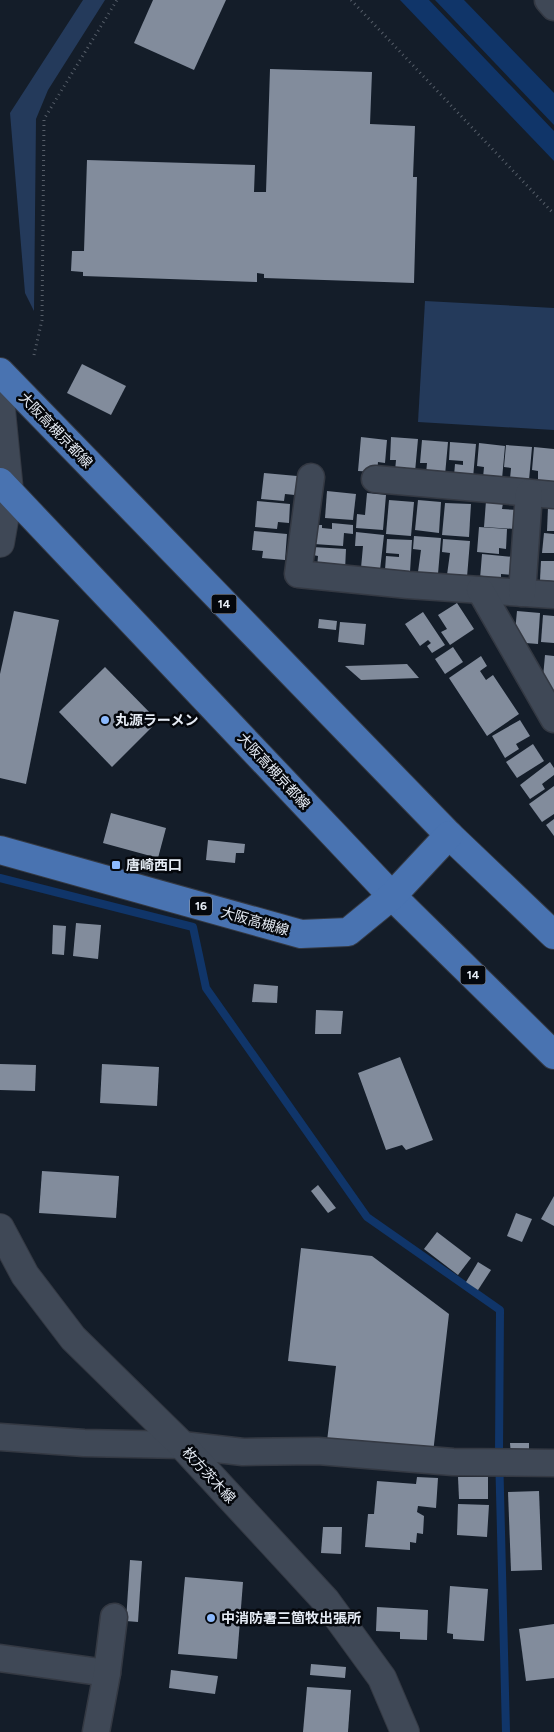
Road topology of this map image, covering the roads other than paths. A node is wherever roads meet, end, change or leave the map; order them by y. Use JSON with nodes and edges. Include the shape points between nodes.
{"nodes":[{"id":1,"x":548,"y":0,"type":"edge"},
{"id":2,"x":554,"y":7,"type":"edge"},
{"id":3,"x":0,"y":372,"type":"edge"},
{"id":4,"x":0,"y":400,"type":"edge"},
{"id":5,"x":311,"y":477,"type":"dead end"},
{"id":6,"x":375,"y":480,"type":"dead end"},
{"id":7,"x":5,"y":486,"type":"edge"},
{"id":8,"x":542,"y":494,"type":"edge"},
{"id":9,"x":0,"y":543,"type":"edge"},
{"id":10,"x":480,"y":590,"type":"junction"},
{"id":11,"x":522,"y":592,"type":"junction"},
{"id":12,"x":554,"y":595,"type":"edge"},
{"id":13,"x":551,"y":709,"type":"edge"},
{"id":14,"x":449,"y":835,"type":"junction"},
{"id":15,"x":0,"y":850,"type":"edge"},
{"id":16,"x":392,"y":896,"type":"junction"},
{"id":17,"x":554,"y":935,"type":"edge"},
{"id":18,"x":554,"y":1055,"type":"edge"},
{"id":19,"x":0,"y":1228,"type":"edge"},
{"id":20,"x":0,"y":1437,"type":"edge"},
{"id":21,"x":182,"y":1445,"type":"junction"},
{"id":22,"x":554,"y":1463,"type":"edge"},
{"id":23,"x":114,"y":1617,"type":"dead end"},
{"id":24,"x":0,"y":1658,"type":"edge"},
{"id":25,"x":107,"y":1673,"type":"junction"},
{"id":26,"x":96,"y":1732,"type":"edge"},
{"id":27,"x":405,"y":1732,"type":"edge"}],
"edges":[{"from":1,"to":2,"type":"street"},
{"from":3,"to":14,"type":"main road","name":"大阪高槻京都線","number":"14"},
{"from":4,"to":7,"type":"main road"},
{"from":5,"to":10,"type":"street","via":[[298,574]]},
{"from":6,"to":8,"type":"street"},
{"from":7,"to":9,"type":"main road"},
{"from":7,"to":16,"type":"main road","name":"大阪高槻京都線","number":"14"},
{"from":8,"to":11,"type":"street"},
{"from":10,"to":11,"type":"street"},
{"from":10,"to":13,"type":"street"},
{"from":11,"to":12,"type":"street"},
{"from":14,"to":16,"type":"main road","name":"大阪高槻線","number":"16"},
{"from":14,"to":17,"type":"main road","name":"大阪高槻京都線","number":"14"},
{"from":15,"to":16,"type":"main road","name":"大阪高槻線","number":"16","via":[[300,934],[348,932]]},
{"from":16,"to":18,"type":"main road","name":"大阪高槻京都線","number":"14"},
{"from":19,"to":21,"type":"main road","name":"枚方茨木線","via":[[26,1274],[73,1338]]},
{"from":20,"to":21,"type":"street"},
{"from":21,"to":22,"type":"street","via":[[243,1452],[318,1451],[454,1462]]},
{"from":21,"to":27,"type":"main road","name":"枚方茨木線","via":[[326,1601],[382,1678]]},
{"from":23,"to":25,"type":"street"},
{"from":24,"to":25,"type":"street"},
{"from":25,"to":26,"type":"street"}]}
